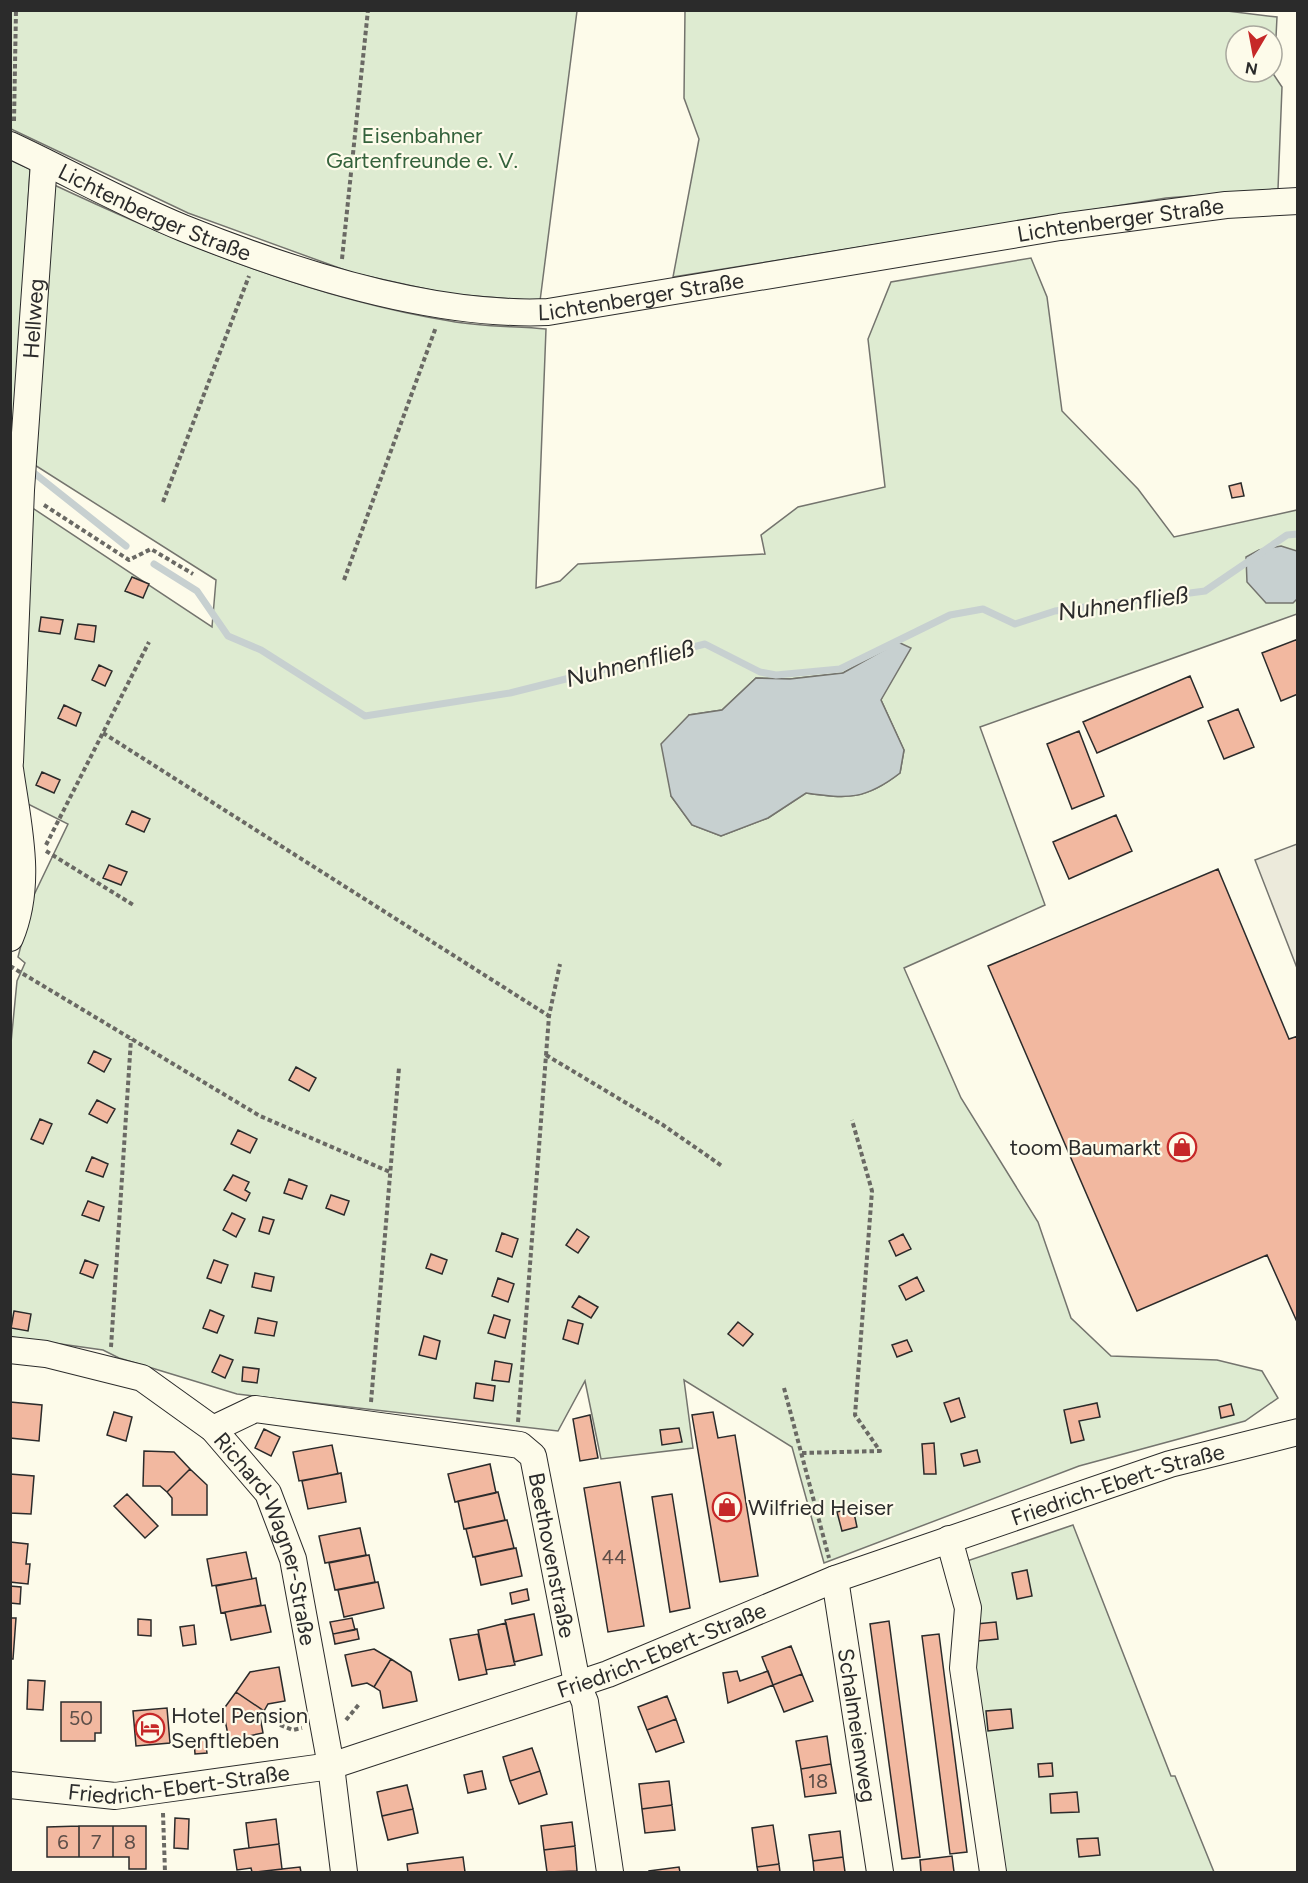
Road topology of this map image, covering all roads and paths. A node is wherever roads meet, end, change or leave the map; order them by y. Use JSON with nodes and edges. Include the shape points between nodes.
{"nodes":[{"id":1,"x":16,"y":10,"type":"edge"},
{"id":2,"x":368,"y":10,"type":"edge"},
{"id":3,"x":12,"y":145,"type":"edge"},
{"id":4,"x":44,"y":162,"type":"junction"},
{"id":5,"x":1298,"y":201,"type":"edge"},
{"id":6,"x":257,"y":254,"type":"junction"},
{"id":7,"x":339,"y":283,"type":"junction"},
{"id":8,"x":444,"y":305,"type":"junction"},
{"id":9,"x":16,"y":491,"type":"edge"},
{"id":10,"x":163,"y":502,"type":"dead end"},
{"id":11,"x":193,"y":574,"type":"dead end"},
{"id":12,"x":344,"y":580,"type":"dead end"},
{"id":13,"x":148,"y":642,"type":"dead end"},
{"id":14,"x":103,"y":733,"type":"junction"},
{"id":15,"x":10,"y":762,"type":"edge"},
{"id":16,"x":10,"y":769,"type":"edge"},
{"id":17,"x":43,"y":849,"type":"junction"},
{"id":18,"x":25,"y":873,"type":"junction"},
{"id":19,"x":135,"y":906,"type":"dead end"},
{"id":20,"x":10,"y":938,"type":"edge"},
{"id":21,"x":560,"y":964,"type":"dead end"},
{"id":22,"x":10,"y":966,"type":"edge"},
{"id":23,"x":549,"y":1017,"type":"junction"},
{"id":24,"x":131,"y":1039,"type":"junction"},
{"id":25,"x":546,"y":1055,"type":"junction"},
{"id":26,"x":399,"y":1068,"type":"dead end"},
{"id":27,"x":852,"y":1120,"type":"dead end"},
{"id":28,"x":722,"y":1166,"type":"dead end"},
{"id":29,"x":390,"y":1172,"type":"junction"},
{"id":30,"x":10,"y":1350,"type":"edge"},
{"id":31,"x":109,"y":1370,"type":"junction"},
{"id":32,"x":784,"y":1388,"type":"dead end"},
{"id":33,"x":370,"y":1424,"type":"junction"},
{"id":34,"x":213,"y":1429,"type":"junction"},
{"id":35,"x":1298,"y":1432,"type":"edge"},
{"id":36,"x":516,"y":1444,"type":"junction"},
{"id":37,"x":802,"y":1454,"type":"junction"},
{"id":38,"x":949,"y":1539,"type":"junction"},
{"id":39,"x":835,"y":1579,"type":"junction"},
{"id":40,"x":578,"y":1683,"type":"junction"},
{"id":41,"x":280,"y":1725,"type":"dead end"},
{"id":42,"x":308,"y":1727,"type":"dead end"},
{"id":43,"x":331,"y":1766,"type":"junction"},
{"id":44,"x":10,"y":1785,"type":"edge"},
{"id":45,"x":163,"y":1789,"type":"junction"},
{"id":46,"x":165,"y":1872,"type":"edge"},
{"id":47,"x":344,"y":1872,"type":"edge"},
{"id":48,"x":610,"y":1872,"type":"edge"},
{"id":49,"x":880,"y":1872,"type":"edge"},
{"id":50,"x":993,"y":1872,"type":"edge"}],
"edges":[{"from":1,"to":3,"type":"path"},
{"from":2,"to":7,"type":"path"},
{"from":3,"to":4,"type":"street","name":"Lichtenberger Straße"},
{"from":4,"to":6,"type":"street","name":"Lichtenberger Straße","via":[[182,228]]},
{"from":4,"to":9,"type":"street","name":"Hellweg"},
{"from":5,"to":8,"type":"street","name":"Lichtenberger Straße","via":[[1226,205],[1060,227],[548,312],[505,314]]},
{"from":6,"to":7,"type":"street","name":"Lichtenberger Straße"},
{"from":6,"to":10,"type":"path"},
{"from":7,"to":8,"type":"street","name":"Lichtenberger Straße"},
{"from":8,"to":12,"type":"path"},
{"from":9,"to":11,"type":"path","via":[[129,560],[151,549]]},
{"from":9,"to":15,"type":"street","name":"Hellweg"},
{"from":13,"to":14,"type":"path"},
{"from":14,"to":17,"type":"path"},
{"from":14,"to":23,"type":"path"},
{"from":16,"to":18,"type":"street"},
{"from":17,"to":18,"type":"path"},
{"from":17,"to":19,"type":"path"},
{"from":18,"to":20,"type":"street","via":[[18,920]]},
{"from":21,"to":23,"type":"path"},
{"from":22,"to":24,"type":"path"},
{"from":23,"to":25,"type":"path"},
{"from":24,"to":29,"type":"path","via":[[260,1116]]},
{"from":24,"to":31,"type":"path"},
{"from":25,"to":28,"type":"path","via":[[663,1125]]},
{"from":25,"to":36,"type":"path"},
{"from":26,"to":29,"type":"path"},
{"from":27,"to":37,"type":"path","via":[[872,1191],[855,1414],[880,1451]]},
{"from":29,"to":33,"type":"path"},
{"from":30,"to":31,"type":"street","name":"Richard-Wagner-Straße","via":[[46,1354]]},
{"from":31,"to":34,"type":"street","name":"Richard-Wagner-Straße","via":[[142,1378]]},
{"from":32,"to":37,"type":"path"},
{"from":33,"to":34,"type":"street","name":"Beethovenstraße","via":[[255,1409]]},
{"from":33,"to":36,"type":"street","name":"Beethovenstraße"},
{"from":34,"to":43,"type":"street","name":"Richard-Wagner-Straße","via":[[268,1493],[293,1559]]},
{"from":35,"to":38,"type":"street","name":"Friedrich-Ebert-Straße","via":[[1170,1464]]},
{"from":36,"to":40,"type":"street","name":"Beethovenstraße","via":[[533,1456]]},
{"from":37,"to":39,"type":"path"},
{"from":38,"to":39,"type":"street","name":"Friedrich-Ebert-Straße"},
{"from":38,"to":50,"type":"street","via":[[968,1608],[963,1668]]},
{"from":39,"to":40,"type":"street","name":"Friedrich-Ebert-Straße"},
{"from":39,"to":49,"type":"street","name":"Schalmeienweg"},
{"from":40,"to":43,"type":"street","name":"Friedrich-Ebert-Straße"},
{"from":40,"to":48,"type":"street","name":"Beethovenstraße","via":[[585,1702]]},
{"from":41,"to":42,"type":"path","via":[[293,1730]]},
{"from":43,"to":45,"type":"street","name":"Friedrich-Ebert-Straße"},
{"from":43,"to":47,"type":"street","name":"Richard-Wagner-Straße"},
{"from":44,"to":45,"type":"street","name":"Friedrich-Ebert-Straße","via":[[115,1796]]},
{"from":45,"to":46,"type":"path"}]}
